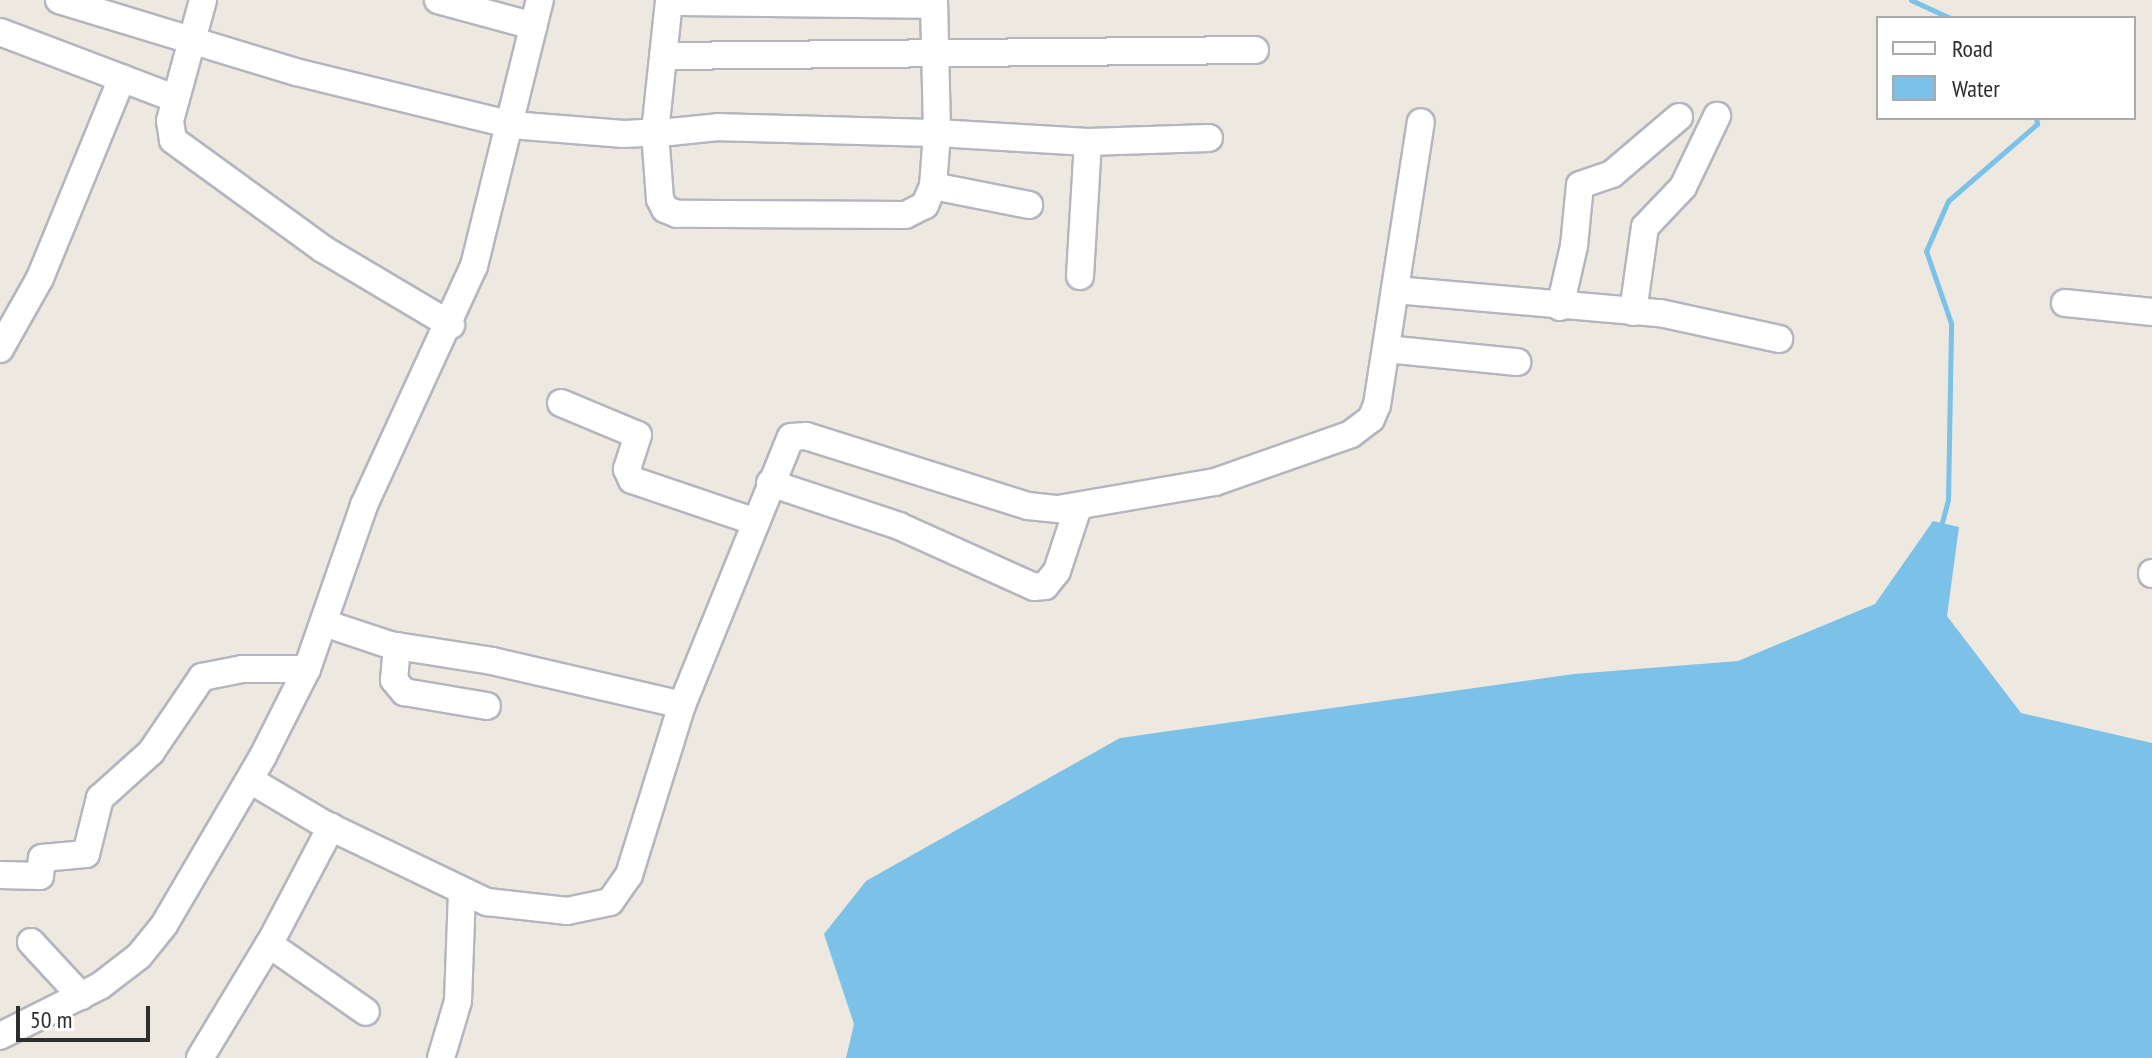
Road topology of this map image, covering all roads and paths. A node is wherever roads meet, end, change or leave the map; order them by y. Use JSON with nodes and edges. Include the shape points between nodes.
{"nodes":[{"id":1,"x":59,"y":0,"type":"edge"},
{"id":2,"x":203,"y":0,"type":"edge"},
{"id":3,"x":438,"y":0,"type":"edge"},
{"id":4,"x":669,"y":1,"type":"edge"},
{"id":5,"x":934,"y":2,"type":"edge"},
{"id":6,"x":537,"y":13,"type":"edge"},
{"id":7,"x":0,"y":32,"type":"edge"},
{"id":8,"x":192,"y":41,"type":"junction"},
{"id":9,"x":1255,"y":50,"type":"dead end"},
{"id":10,"x":935,"y":51,"type":"junction"},
{"id":11,"x":663,"y":56,"type":"junction"},
{"id":12,"x":122,"y":78,"type":"junction"},
{"id":13,"x":176,"y":99,"type":"junction"},
{"id":14,"x":1717,"y":116,"type":"dead end"},
{"id":15,"x":1679,"y":117,"type":"dead end"},
{"id":16,"x":1421,"y":122,"type":"dead end"},
{"id":17,"x":511,"y":125,"type":"junction"},
{"id":18,"x":655,"y":132,"type":"junction"},
{"id":19,"x":937,"y":133,"type":"junction"},
{"id":20,"x":1209,"y":138,"type":"dead end"},
{"id":21,"x":1088,"y":142,"type":"junction"},
{"id":22,"x":933,"y":186,"type":"junction"},
{"id":23,"x":1029,"y":205,"type":"dead end"},
{"id":24,"x":1080,"y":276,"type":"dead end"},
{"id":25,"x":1395,"y":290,"type":"junction"},
{"id":26,"x":2065,"y":303,"type":"dead end"},
{"id":27,"x":1560,"y":307,"type":"junction"},
{"id":28,"x":1633,"y":312,"type":"junction"},
{"id":29,"x":2152,"y":312,"type":"edge"},
{"id":30,"x":451,"y":325,"type":"junction"},
{"id":31,"x":1779,"y":339,"type":"dead end"},
{"id":32,"x":0,"y":349,"type":"edge"},
{"id":33,"x":1386,"y":349,"type":"junction"},
{"id":34,"x":1517,"y":362,"type":"dead end"},
{"id":35,"x":561,"y":403,"type":"dead end"},
{"id":36,"x":770,"y":483,"type":"junction"},
{"id":37,"x":1078,"y":507,"type":"junction"},
{"id":38,"x":756,"y":522,"type":"junction"},
{"id":39,"x":324,"y":623,"type":"junction"},
{"id":40,"x":397,"y":646,"type":"junction"},
{"id":41,"x":307,"y":669,"type":"junction"},
{"id":42,"x":682,"y":705,"type":"junction"},
{"id":43,"x":487,"y":706,"type":"dead end"},
{"id":44,"x":250,"y":780,"type":"junction"},
{"id":45,"x":331,"y":827,"type":"junction"},
{"id":46,"x":0,"y":875,"type":"edge"},
{"id":47,"x":462,"y":893,"type":"junction"},
{"id":48,"x":31,"y":942,"type":"dead end"},
{"id":49,"x":269,"y":944,"type":"junction"},
{"id":50,"x":81,"y":996,"type":"junction"},
{"id":51,"x":366,"y":1012,"type":"dead end"},
{"id":52,"x":0,"y":1036,"type":"edge"},
{"id":53,"x":200,"y":1058,"type":"edge"},
{"id":54,"x":441,"y":1058,"type":"edge"}],
"edges":[{"from":1,"to":8,"type":"street"},
{"from":2,"to":8,"type":"street"},
{"from":3,"to":6,"type":"street"},
{"from":4,"to":5,"type":"street"},
{"from":4,"to":11,"type":"street"},
{"from":5,"to":10,"type":"street"},
{"from":6,"to":17,"type":"street"},
{"from":7,"to":12,"type":"street"},
{"from":8,"to":13,"type":"street"},
{"from":8,"to":17,"type":"street"},
{"from":9,"to":10,"type":"street"},
{"from":10,"to":11,"type":"street"},
{"from":10,"to":19,"type":"street"},
{"from":11,"to":18,"type":"street"},
{"from":12,"to":13,"type":"street"},
{"from":12,"to":32,"type":"street","via":[[40,278]]},
{"from":13,"to":30,"type":"street","via":[[170,132],[182,148],[323,249]]},
{"from":14,"to":28,"type":"street","via":[[1683,187],[1645,227]]},
{"from":15,"to":27,"type":"street","via":[[1612,174],[1580,185]]},
{"from":16,"to":25,"type":"street"},
{"from":17,"to":18,"type":"street"},
{"from":17,"to":30,"type":"street","via":[[481,242]]},
{"from":18,"to":19,"type":"street","via":[[718,127]]},
{"from":18,"to":22,"type":"street","via":[[660,199],[665,209],[677,214],[905,215],[925,205]]},
{"from":19,"to":21,"type":"street"},
{"from":19,"to":22,"type":"street"},
{"from":20,"to":21,"type":"street"},
{"from":21,"to":24,"type":"street"},
{"from":22,"to":23,"type":"street"},
{"from":25,"to":27,"type":"street"},
{"from":25,"to":33,"type":"street"},
{"from":26,"to":29,"type":"street"},
{"from":27,"to":28,"type":"street"},
{"from":28,"to":31,"type":"street","via":[[1671,314]]},
{"from":30,"to":39,"type":"street","via":[[364,505]]},
{"from":33,"to":34,"type":"street"},
{"from":33,"to":37,"type":"street","via":[[1377,405],[1371,419],[1351,434],[1215,482]]},
{"from":35,"to":38,"type":"street","via":[[638,435],[627,469],[632,480]]},
{"from":36,"to":37,"type":"street","via":[[787,442],[797,435],[1028,506]]},
{"from":36,"to":37,"type":"street","via":[[899,526],[1034,587],[1045,586],[1057,571]]},
{"from":36,"to":38,"type":"street"},
{"from":38,"to":42,"type":"street"},
{"from":39,"to":40,"type":"street"},
{"from":39,"to":41,"type":"street"},
{"from":40,"to":42,"type":"street","via":[[492,661]]},
{"from":40,"to":43,"type":"street","via":[[394,680],[404,692]]},
{"from":41,"to":44,"type":"street"},
{"from":41,"to":46,"type":"street","via":[[242,669],[202,677],[151,752],[100,798],[86,854],[42,858],[40,876]]},
{"from":42,"to":47,"type":"street","via":[[629,875],[610,902],[567,911],[532,909]]},
{"from":44,"to":45,"type":"street"},
{"from":44,"to":50,"type":"street","via":[[148,946]]},
{"from":45,"to":47,"type":"street"},
{"from":45,"to":49,"type":"street"},
{"from":47,"to":54,"type":"street","via":[[458,1001]]},
{"from":48,"to":50,"type":"street"},
{"from":49,"to":51,"type":"street"},
{"from":49,"to":53,"type":"street"},
{"from":50,"to":52,"type":"street"}]}
